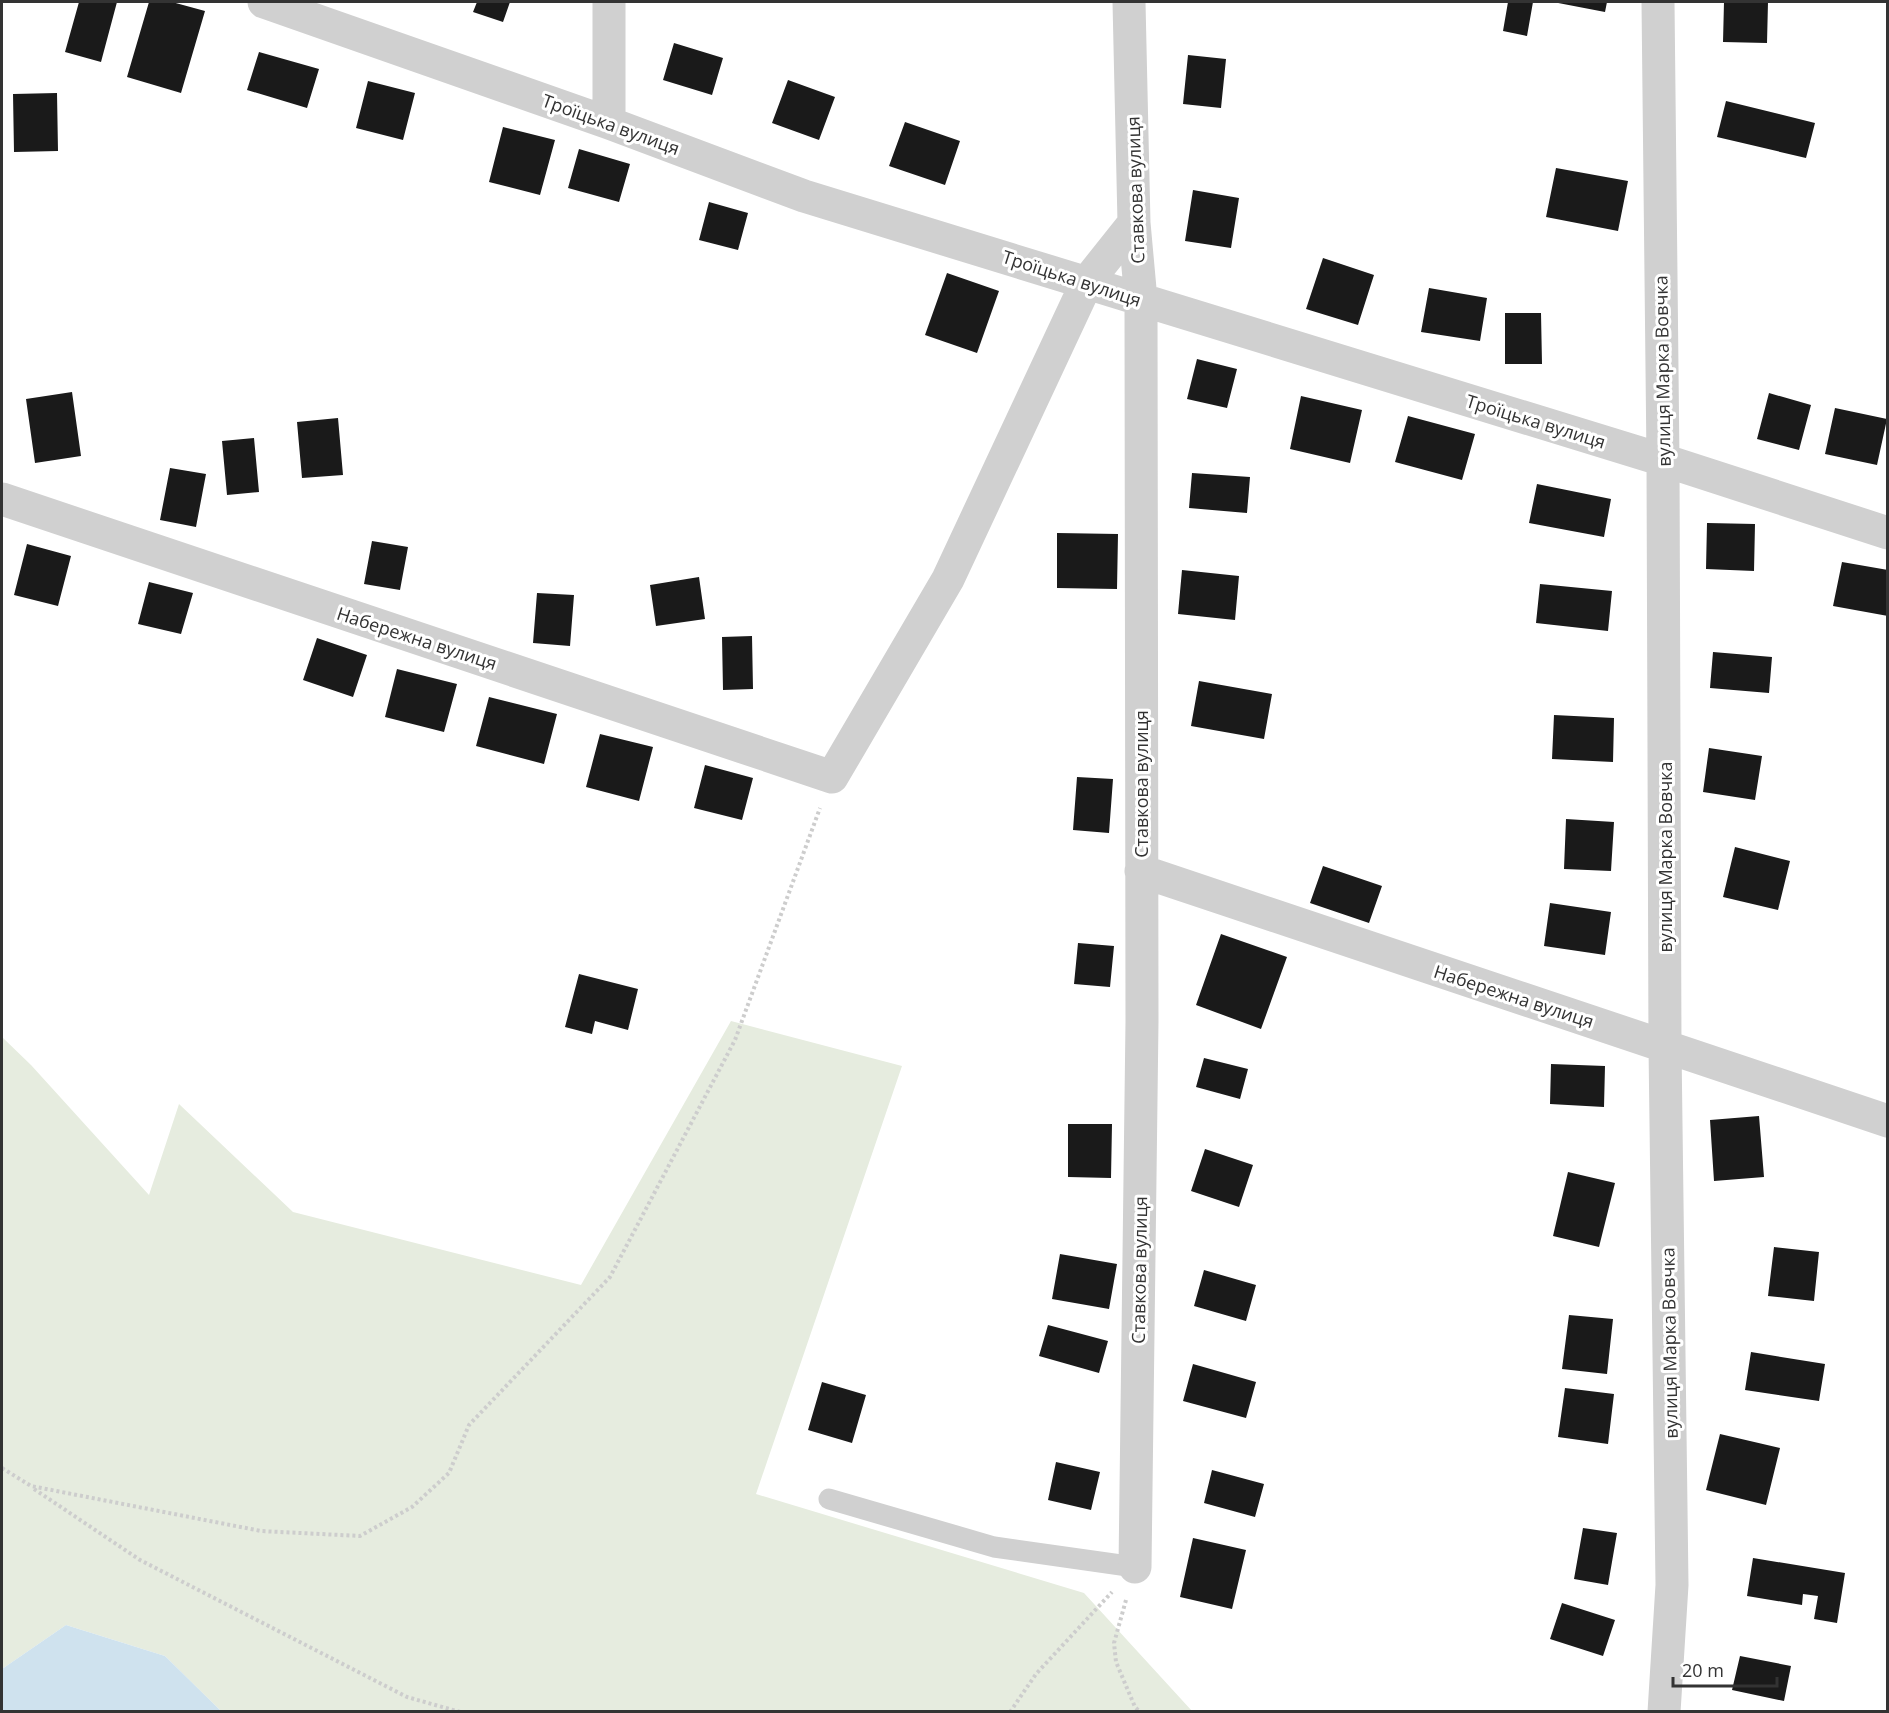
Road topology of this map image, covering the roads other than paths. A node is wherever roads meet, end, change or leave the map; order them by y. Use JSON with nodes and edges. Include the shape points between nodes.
{"nodes":[{"id":1,"x":264,"y":2,"type":"edge"},
{"id":2,"x":609,"y":2,"type":"edge"},
{"id":3,"x":1129,"y":2,"type":"edge"},
{"id":4,"x":1658,"y":2,"type":"edge"},
{"id":5,"x":609,"y":123,"type":"junction"},
{"id":6,"x":1134,"y":223,"type":"junction"},
{"id":7,"x":1087,"y":282,"type":"junction"},
{"id":8,"x":1141,"y":300,"type":"junction"},
{"id":9,"x":1664,"y":460,"type":"junction"},
{"id":10,"x":2,"y":499,"type":"edge"},
{"id":11,"x":1887,"y":533,"type":"edge"},
{"id":12,"x":1141,"y":871,"type":"junction"},
{"id":13,"x":1665,"y":1047,"type":"junction"},
{"id":14,"x":1887,"y":1121,"type":"edge"},
{"id":15,"x":829,"y":1498,"type":"dead end"},
{"id":16,"x":1135,"y":1567,"type":"joint"},
{"id":17,"x":1664,"y":1712,"type":"edge"}],
"edges":[{"from":1,"to":5,"type":"street","name":"Троїцька вулиця"},
{"from":2,"to":5,"type":"street"},
{"from":3,"to":6,"type":"street","name":"Ставкова вулиця"},
{"from":4,"to":9,"type":"street","name":"вулиця Марка Вовчка"},
{"from":5,"to":7,"type":"street","name":"Троїцька вулиця","via":[[804,196]]},
{"from":6,"to":7,"type":"street"},
{"from":6,"to":8,"type":"street","name":"Ставкова вулиця"},
{"from":7,"to":8,"type":"street","name":"Троїцька вулиця"},
{"from":7,"to":10,"type":"street","name":"Набережна вулиця","via":[[948,579],[832,777]]},
{"from":8,"to":9,"type":"street","name":"Троїцька вулиця"},
{"from":8,"to":12,"type":"street","name":"Ставкова вулиця"},
{"from":9,"to":11,"type":"street","name":"Троїцька вулиця"},
{"from":9,"to":13,"type":"street","name":"вулиця Марка Вовчка"},
{"from":12,"to":13,"type":"street","name":"Набережна вулиця"},
{"from":12,"to":16,"type":"street","name":"Ставкова вулиця"},
{"from":13,"to":14,"type":"street","name":"Набережна вулиця"},
{"from":13,"to":17,"type":"street","name":"вулиця Марка Вовчка","via":[[1672,1585]]},
{"from":15,"to":16,"type":"lane","via":[[994,1547]]}]}
